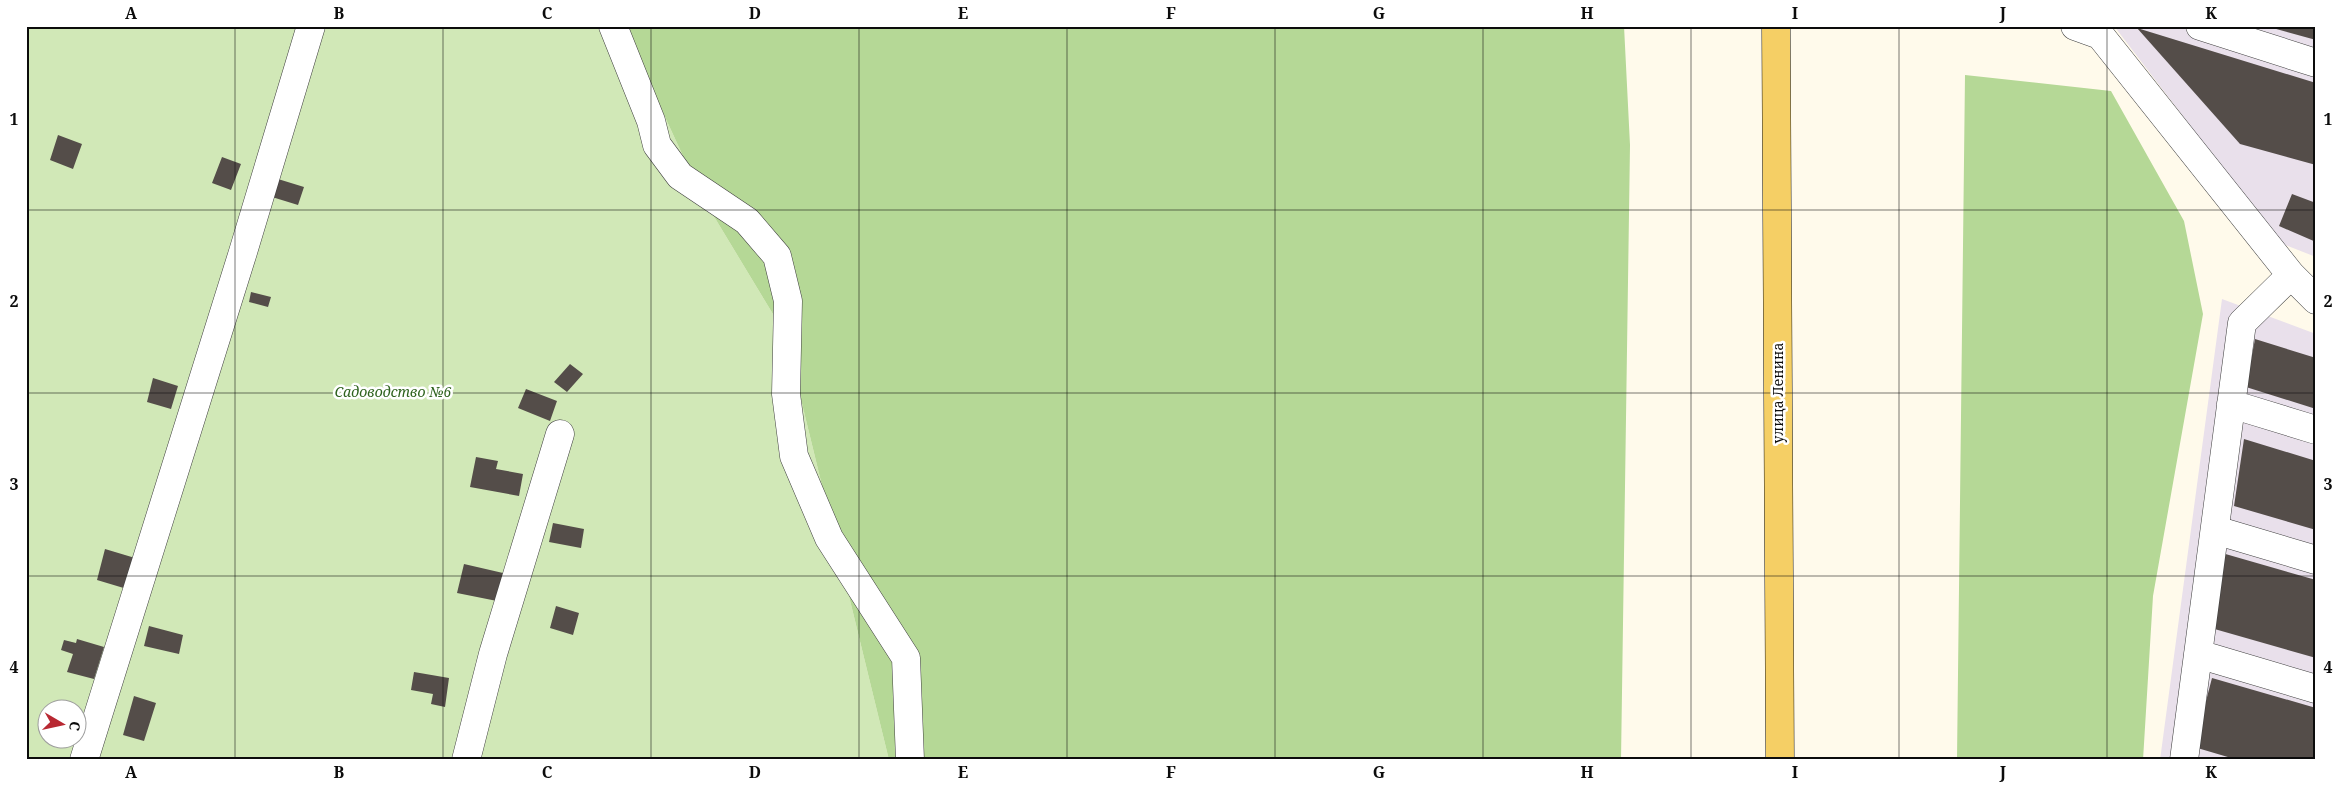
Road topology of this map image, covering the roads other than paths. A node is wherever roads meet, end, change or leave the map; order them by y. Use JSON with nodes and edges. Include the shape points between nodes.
{"nodes":[{"id":1,"x":311,"y":26,"type":"edge"},
{"id":2,"x":614,"y":26,"type":"edge"},
{"id":3,"x":1776,"y":26,"type":"edge"},
{"id":4,"x":2075,"y":26,"type":"edge"},
{"id":5,"x":2200,"y":26,"type":"edge"},
{"id":6,"x":2316,"y":63,"type":"edge"},
{"id":7,"x":2291,"y":274,"type":"junction"},
{"id":8,"x":2316,"y":300,"type":"edge"},
{"id":9,"x":2232,"y":404,"type":"junction"},
{"id":10,"x":2316,"y":430,"type":"edge"},
{"id":11,"x":560,"y":434,"type":"dead end"},
{"id":12,"x":2215,"y":530,"type":"junction"},
{"id":13,"x":2316,"y":560,"type":"edge"},
{"id":14,"x":2198,"y":654,"type":"junction"},
{"id":15,"x":2316,"y":689,"type":"edge"},
{"id":16,"x":84,"y":760,"type":"edge"},
{"id":17,"x":466,"y":760,"type":"edge"},
{"id":18,"x":910,"y":760,"type":"edge"},
{"id":19,"x":1780,"y":760,"type":"edge"},
{"id":20,"x":2184,"y":760,"type":"edge"}],
"edges":[{"from":1,"to":16,"type":"lane"},
{"from":2,"to":18,"type":"lane","via":[[651,121],[657,145],[680,176],[747,221],[777,256],[788,301],[786,394],[794,456],[829,538],[906,658]]},
{"from":3,"to":19,"type":"main road","name":"улица Ленина"},
{"from":4,"to":7,"type":"lane","via":[[2100,35]]},
{"from":5,"to":6,"type":"lane"},
{"from":7,"to":8,"type":"lane"},
{"from":7,"to":9,"type":"lane","via":[[2242,323]]},
{"from":9,"to":10,"type":"lane"},
{"from":9,"to":12,"type":"lane"},
{"from":11,"to":17,"type":"lane","via":[[493,654]]},
{"from":12,"to":13,"type":"lane"},
{"from":12,"to":14,"type":"lane"},
{"from":14,"to":15,"type":"lane"},
{"from":14,"to":20,"type":"lane"}]}
